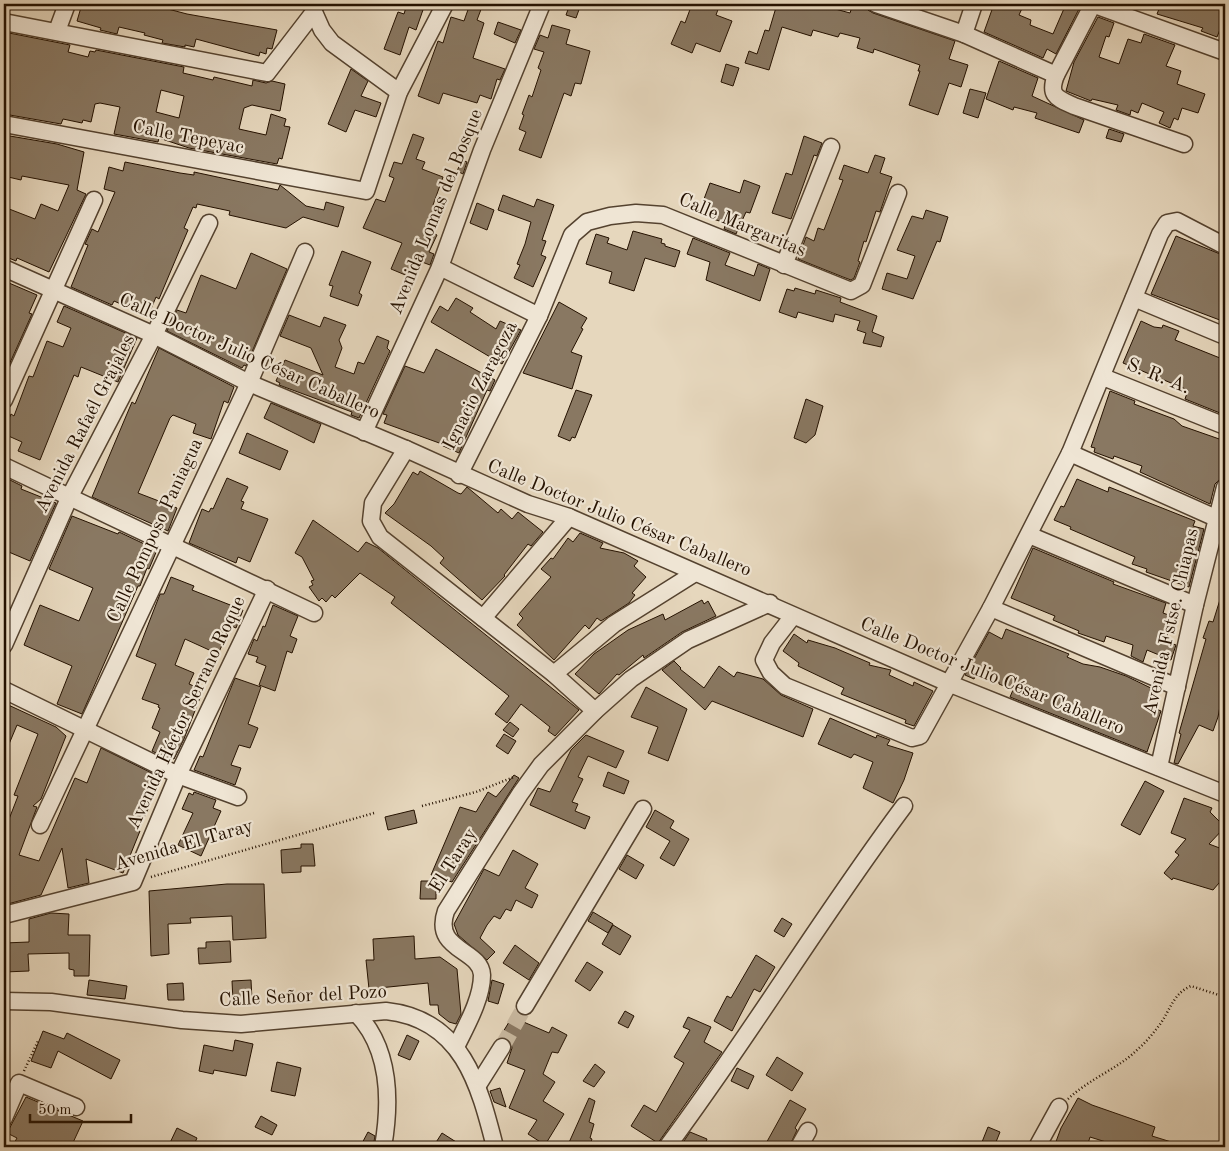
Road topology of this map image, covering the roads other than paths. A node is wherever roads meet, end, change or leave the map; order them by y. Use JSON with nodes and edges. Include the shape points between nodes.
{"nodes":[{"id":1,"x":67,"y":4,"type":"edge"},
{"id":2,"x":445,"y":4,"type":"edge"},
{"id":3,"x":542,"y":4,"type":"edge"},
{"id":4,"x":876,"y":4,"type":"edge"},
{"id":5,"x":974,"y":4,"type":"edge"},
{"id":6,"x":1092,"y":4,"type":"edge"},
{"id":7,"x":313,"y":8,"type":"edge"},
{"id":8,"x":4,"y":22,"type":"edge"},
{"id":9,"x":57,"y":32,"type":"junction"},
{"id":10,"x":964,"y":34,"type":"junction"},
{"id":11,"x":1225,"y":52,"type":"edge"},
{"id":12,"x":1056,"y":75,"type":"junction"},
{"id":13,"x":399,"y":92,"type":"junction"},
{"id":14,"x":4,"y":124,"type":"edge"},
{"id":15,"x":1184,"y":144,"type":"dead end"},
{"id":16,"x":831,"y":147,"type":"dead end"},
{"id":17,"x":898,"y":194,"type":"dead end"},
{"id":18,"x":94,"y":200,"type":"dead end"},
{"id":19,"x":209,"y":223,"type":"dead end"},
{"id":20,"x":572,"y":235,"type":"joint"},
{"id":21,"x":1225,"y":246,"type":"edge"},
{"id":22,"x":305,"y":252,"type":"dead end"},
{"id":23,"x":784,"y":265,"type":"junction"},
{"id":24,"x":440,"y":267,"type":"junction"},
{"id":25,"x":4,"y":268,"type":"edge"},
{"id":26,"x":54,"y":291,"type":"junction"},
{"id":27,"x":1134,"y":298,"type":"junction"},
{"id":28,"x":539,"y":316,"type":"junction"},
{"id":29,"x":154,"y":335,"type":"junction"},
{"id":30,"x":1225,"y":336,"type":"edge"},
{"id":31,"x":1103,"y":377,"type":"junction"},
{"id":32,"x":248,"y":383,"type":"junction"},
{"id":33,"x":4,"y":400,"type":"edge"},
{"id":34,"x":1225,"y":426,"type":"edge"},
{"id":35,"x":364,"y":432,"type":"junction"},
{"id":36,"x":406,"y":449,"type":"junction"},
{"id":37,"x":1070,"y":453,"type":"junction"},
{"id":38,"x":4,"y":466,"type":"edge"},
{"id":39,"x":459,"y":475,"type":"junction"},
{"id":40,"x":1225,"y":487,"type":"edge"},
{"id":41,"x":70,"y":496,"type":"junction"},
{"id":42,"x":569,"y":517,"type":"junction"},
{"id":43,"x":1218,"y":519,"type":"junction"},
{"id":44,"x":1030,"y":535,"type":"junction"},
{"id":45,"x":172,"y":544,"type":"junction"},
{"id":46,"x":695,"y":573,"type":"junction"},
{"id":47,"x":267,"y":589,"type":"junction"},
{"id":48,"x":770,"y":603,"type":"junction"},
{"id":49,"x":1195,"y":605,"type":"junction"},
{"id":50,"x":991,"y":608,"type":"junction"},
{"id":51,"x":314,"y":613,"type":"dead end"},
{"id":52,"x":793,"y":616,"type":"junction"},
{"id":53,"x":484,"y":618,"type":"junction"},
{"id":54,"x":4,"y":644,"type":"edge"},
{"id":55,"x":554,"y":674,"type":"junction"},
{"id":56,"x":948,"y":682,"type":"junction"},
{"id":57,"x":1177,"y":687,"type":"junction"},
{"id":58,"x":4,"y":690,"type":"edge"},
{"id":59,"x":595,"y":711,"type":"junction"},
{"id":60,"x":85,"y":731,"type":"junction"},
{"id":61,"x":1159,"y":767,"type":"junction"},
{"id":62,"x":178,"y":775,"type":"junction"},
{"id":63,"x":1225,"y":794,"type":"edge"},
{"id":64,"x":238,"y":797,"type":"dead end"},
{"id":65,"x":904,"y":806,"type":"dead end"},
{"id":66,"x":643,"y":809,"type":"dead end"},
{"id":67,"x":40,"y":825,"type":"dead end"},
{"id":68,"x":133,"y":882,"type":"joint"},
{"id":69,"x":4,"y":915,"type":"edge"},
{"id":70,"x":4,"y":1001,"type":"edge"},
{"id":71,"x":525,"y":1006,"type":"tunnel mouth"},
{"id":72,"x":356,"y":1013,"type":"junction"},
{"id":73,"x":456,"y":1047,"type":"junction"},
{"id":74,"x":502,"y":1047,"type":"tunnel mouth"},
{"id":75,"x":478,"y":1085,"type":"junction"},
{"id":76,"x":76,"y":1107,"type":"dead end"},
{"id":77,"x":1059,"y":1107,"type":"road end"},
{"id":78,"x":4,"y":1118,"type":"edge"},
{"id":79,"x":808,"y":1132,"type":"dead end"},
{"id":80,"x":383,"y":1147,"type":"edge"},
{"id":81,"x":495,"y":1147,"type":"edge"},
{"id":82,"x":667,"y":1147,"type":"edge"},
{"id":83,"x":799,"y":1147,"type":"edge"},
{"id":84,"x":1037,"y":1147,"type":"edge"}],
"edges":[{"from":1,"to":9,"type":"street"},
{"from":2,"to":13,"type":"street"},
{"from":3,"to":24,"type":"street","name":"Avenida Lomas del Bosque","via":[[482,150]]},
{"from":4,"to":10,"type":"street"},
{"from":5,"to":10,"type":"street"},
{"from":6,"to":11,"type":"street"},
{"from":6,"to":12,"type":"street"},
{"from":7,"to":9,"type":"street","via":[[267,73]]},
{"from":7,"to":13,"type":"street","via":[[322,30],[332,43]]},
{"from":8,"to":9,"type":"street"},
{"from":10,"to":12,"type":"street"},
{"from":12,"to":15,"type":"street","via":[[1053,93],[1058,99]]},
{"from":13,"to":14,"type":"street","name":"Calle Tepeyac","via":[[366,191]]},
{"from":16,"to":23,"type":"street"},
{"from":17,"to":23,"type":"street","name":"Calle Margaritas","via":[[862,285],[851,291]]},
{"from":18,"to":26,"type":"street"},
{"from":19,"to":29,"type":"street","name":"Avenida Rafaél Grajales"},
{"from":20,"to":23,"type":"street","name":"Calle Margaritas","via":[[587,222],[610,216],[636,213],[664,215]]},
{"from":20,"to":28,"type":"street","name":"Ignacio Zaragoza"},
{"from":21,"to":27,"type":"street","via":[[1177,220],[1167,223]]},
{"from":22,"to":32,"type":"street","name":"Calle Pomposo Paniagua"},
{"from":24,"to":28,"type":"street"},
{"from":24,"to":35,"type":"street","name":"Avenida Lomas del Bosque"},
{"from":25,"to":26,"type":"street","name":"Calle Doctor Julio César Caballero"},
{"from":26,"to":29,"type":"street","name":"Calle Doctor Julio César Caballero"},
{"from":26,"to":33,"type":"street"},
{"from":27,"to":30,"type":"street"},
{"from":27,"to":31,"type":"street"},
{"from":28,"to":39,"type":"street","name":"Ignacio Zaragoza"},
{"from":29,"to":32,"type":"street","name":"Calle Doctor Julio César Caballero"},
{"from":29,"to":41,"type":"street","name":"Avenida Rafaél Grajales"},
{"from":31,"to":34,"type":"street","name":"S. R. A."},
{"from":31,"to":37,"type":"street"},
{"from":32,"to":35,"type":"street","name":"Calle Doctor Julio César Caballero"},
{"from":32,"to":45,"type":"street","name":"Calle Pomposo Paniagua"},
{"from":35,"to":36,"type":"street","name":"Calle Doctor Julio César Caballero"},
{"from":36,"to":39,"type":"street","name":"Calle Doctor Julio César Caballero"},
{"from":36,"to":53,"type":"street","via":[[373,504],[371,521],[380,537]]},
{"from":37,"to":43,"type":"street"},
{"from":37,"to":44,"type":"street"},
{"from":38,"to":41,"type":"street"},
{"from":39,"to":42,"type":"street","name":"Calle Doctor Julio César Caballero"},
{"from":40,"to":43,"type":"street","name":"Avenida Fstse. Chiapas"},
{"from":41,"to":45,"type":"street"},
{"from":41,"to":54,"type":"street","name":"Avenida Rafaél Grajales"},
{"from":42,"to":46,"type":"street","name":"Calle Doctor Julio César Caballero"},
{"from":42,"to":53,"type":"street"},
{"from":43,"to":49,"type":"street","name":"Avenida Fstse. Chiapas"},
{"from":44,"to":49,"type":"street"},
{"from":44,"to":50,"type":"street"},
{"from":45,"to":47,"type":"street"},
{"from":45,"to":60,"type":"street","name":"Calle Pomposo Paniagua"},
{"from":46,"to":48,"type":"street","name":"Calle Doctor Julio César Caballero"},
{"from":46,"to":55,"type":"street","via":[[614,624]]},
{"from":47,"to":51,"type":"street"},
{"from":47,"to":62,"type":"street","name":"Avenida Héctor Serrano Roque"},
{"from":48,"to":52,"type":"street","name":"Calle Doctor Julio César Caballero"},
{"from":48,"to":59,"type":"street","via":[[688,640],[631,680]]},
{"from":49,"to":57,"type":"street","name":"Avenida Fstse. Chiapas"},
{"from":50,"to":56,"type":"street"},
{"from":50,"to":57,"type":"street"},
{"from":52,"to":56,"type":"street","name":"Calle Doctor Julio César Caballero"},
{"from":52,"to":56,"type":"street","via":[[772,643],[764,660],[771,673],[785,686],[912,738],[920,736],[925,729]]},
{"from":53,"to":55,"type":"street"},
{"from":55,"to":59,"type":"street"},
{"from":56,"to":61,"type":"street","name":"Calle Doctor Julio César Caballero"},
{"from":57,"to":61,"type":"street","name":"Avenida Fstse. Chiapas"},
{"from":58,"to":60,"type":"street"},
{"from":59,"to":73,"type":"street","name":"El Taray","via":[[541,765],[525,786],[446,911],[442,924],[446,936],[475,962],[482,975],[477,998]]},
{"from":60,"to":62,"type":"street"},
{"from":60,"to":67,"type":"street","name":"Calle Pomposo Paniagua"},
{"from":61,"to":63,"type":"street","name":"Calle Doctor Julio César Caballero"},
{"from":62,"to":64,"type":"street"},
{"from":62,"to":68,"type":"street","name":"Avenida Héctor Serrano Roque"},
{"from":65,"to":82,"type":"street"},
{"from":66,"to":71,"type":"street"},
{"from":68,"to":69,"type":"street","name":"Avenida El Taray"},
{"from":70,"to":72,"type":"street","name":"Calle Señor del Pozo","via":[[51,1002],[182,1020],[241,1024]]},
{"from":72,"to":73,"type":"street","name":"Calle Señor del Pozo","via":[[386,1010],[405,1013],[427,1022]]},
{"from":72,"to":80,"type":"street","via":[[368,1025],[383,1062],[389,1112]]},
{"from":73,"to":75,"type":"street","name":"Calle Señor del Pozo"},
{"from":74,"to":75,"type":"street"},
{"from":75,"to":81,"type":"street","name":"Calle Señor del Pozo"},
{"from":76,"to":78,"type":"street","via":[[19,1083]]},
{"from":77,"to":84,"type":"street"},
{"from":79,"to":83,"type":"street"}]}
